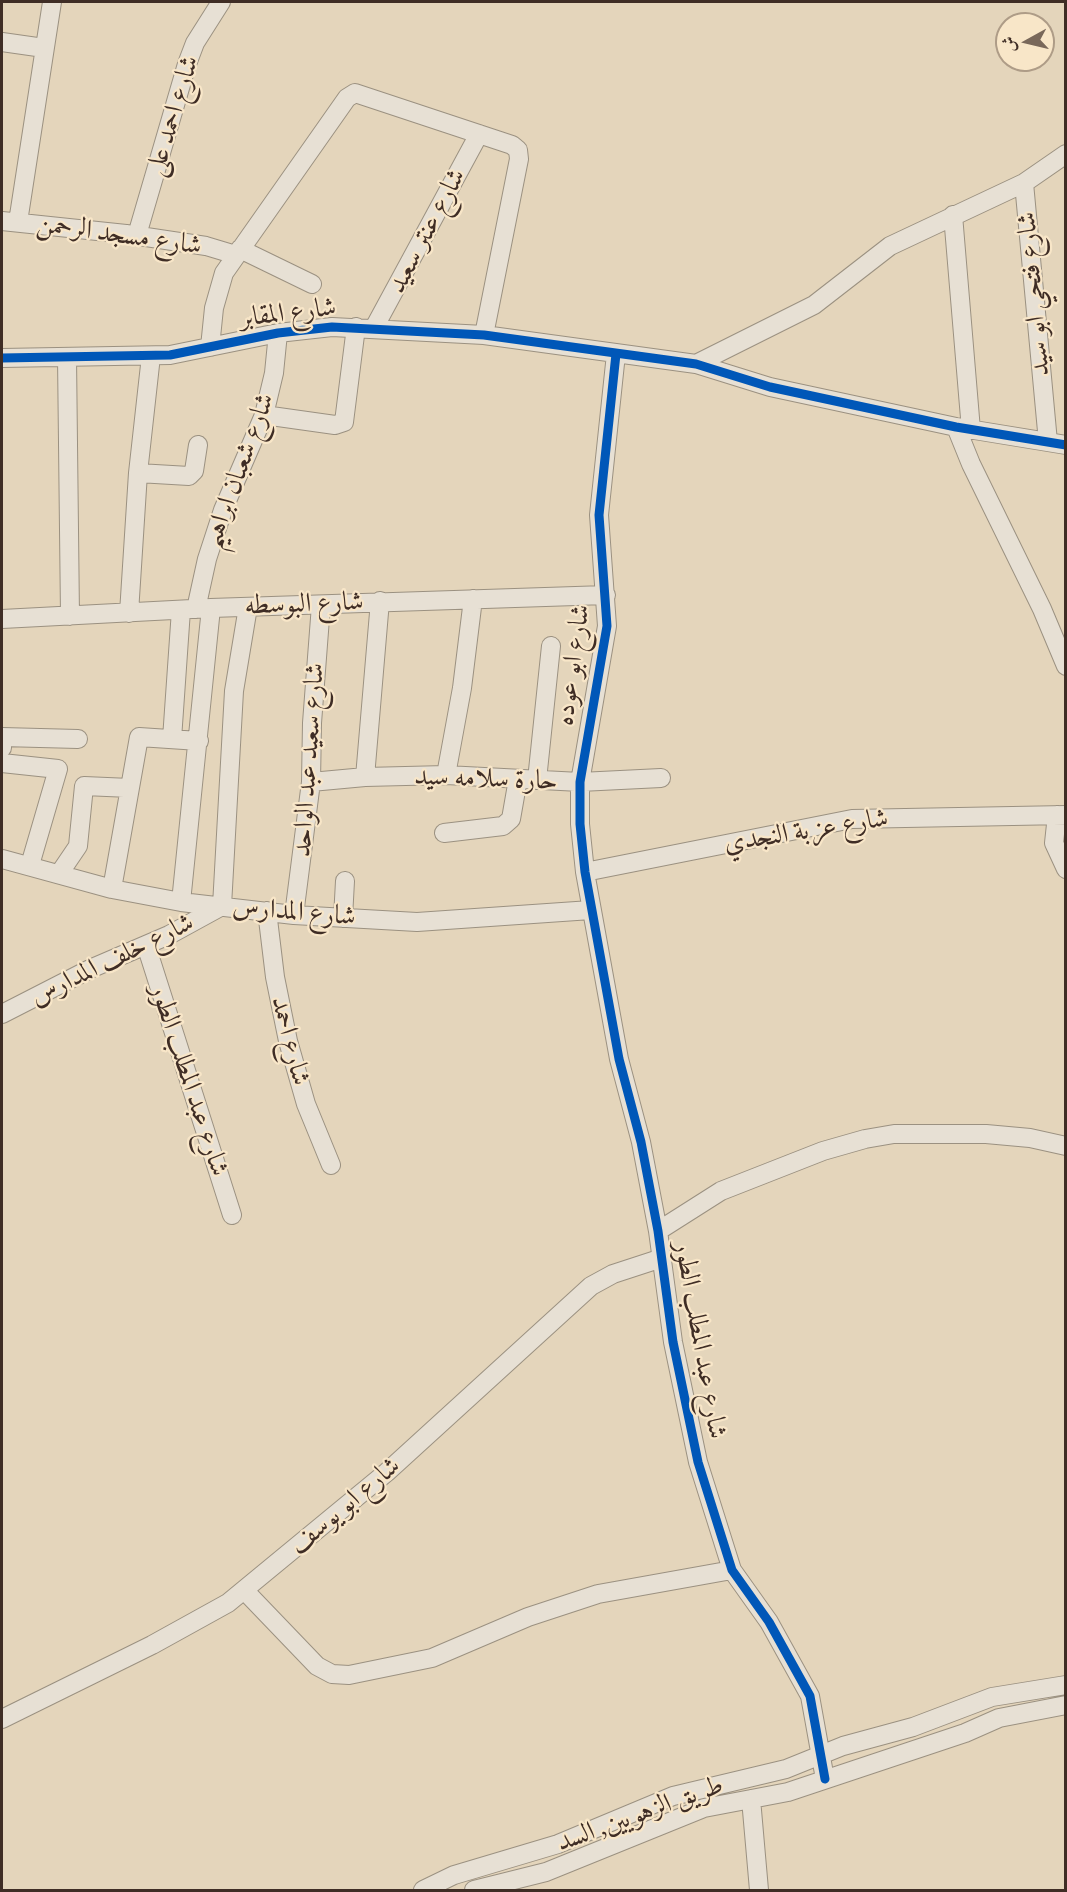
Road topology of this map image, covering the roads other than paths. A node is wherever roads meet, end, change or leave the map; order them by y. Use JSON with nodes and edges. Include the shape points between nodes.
{"nodes":[{"id":1,"x":52,"y":2,"type":"edge"},
{"id":2,"x":222,"y":2,"type":"edge"},
{"id":3,"x":2,"y":42,"type":"edge"},
{"id":4,"x":44,"y":48,"type":"junction"},
{"id":5,"x":479,"y":134,"type":"junction"},
{"id":6,"x":1065,"y":154,"type":"edge"},
{"id":7,"x":1024,"y":183,"type":"junction"},
{"id":8,"x":953,"y":215,"type":"junction"},
{"id":9,"x":10,"y":221,"type":"edge"},
{"id":10,"x":137,"y":235,"type":"junction"},
{"id":11,"x":238,"y":252,"type":"junction"},
{"id":12,"x":312,"y":284,"type":"dead end"},
{"id":13,"x":365,"y":328,"type":"junction"},
{"id":14,"x":278,"y":333,"type":"junction"},
{"id":15,"x":484,"y":335,"type":"junction"},
{"id":16,"x":210,"y":347,"type":"junction"},
{"id":17,"x":616,"y":354,"type":"junction"},
{"id":18,"x":151,"y":356,"type":"junction"},
{"id":19,"x":67,"y":357,"type":"junction"},
{"id":20,"x":2,"y":358,"type":"edge"},
{"id":21,"x":696,"y":364,"type":"junction"},
{"id":22,"x":264,"y":415,"type":"junction"},
{"id":23,"x":963,"y":428,"type":"junction"},
{"id":24,"x":1057,"y":443,"type":"edge"},
{"id":25,"x":198,"y":446,"type":"dead end"},
{"id":26,"x":138,"y":473,"type":"junction"},
{"id":27,"x":606,"y":595,"type":"junction"},
{"id":28,"x":473,"y":598,"type":"junction"},
{"id":29,"x":380,"y":601,"type":"junction"},
{"id":30,"x":321,"y":605,"type":"junction"},
{"id":31,"x":248,"y":607,"type":"junction"},
{"id":32,"x":196,"y":609,"type":"junction"},
{"id":33,"x":129,"y":613,"type":"junction"},
{"id":34,"x":70,"y":616,"type":"junction"},
{"id":35,"x":2,"y":619,"type":"edge"},
{"id":36,"x":551,"y":646,"type":"dead end"},
{"id":37,"x":1065,"y":666,"type":"edge"},
{"id":38,"x":176,"y":684,"type":"junction"},
{"id":39,"x":202,"y":687,"type":"junction"},
{"id":40,"x":234,"y":691,"type":"junction"},
{"id":41,"x":78,"y":738,"type":"dead end"},
{"id":42,"x":172,"y":739,"type":"junction"},
{"id":43,"x":199,"y":741,"type":"junction"},
{"id":44,"x":2,"y":748,"type":"edge"},
{"id":45,"x":2,"y":764,"type":"edge"},
{"id":46,"x":446,"y":776,"type":"junction"},
{"id":47,"x":365,"y":777,"type":"junction"},
{"id":48,"x":518,"y":778,"type":"junction"},
{"id":49,"x":661,"y":778,"type":"dead end"},
{"id":50,"x":537,"y":780,"type":"junction"},
{"id":51,"x":311,"y":782,"type":"junction"},
{"id":52,"x":580,"y":782,"type":"junction"},
{"id":53,"x":130,"y":788,"type":"junction"},
{"id":54,"x":1061,"y":815,"type":"edge"},
{"id":55,"x":444,"y":833,"type":"dead end"},
{"id":56,"x":2,"y":859,"type":"edge"},
{"id":57,"x":30,"y":865,"type":"junction"},
{"id":58,"x":1065,"y":869,"type":"edge"},
{"id":59,"x":585,"y":872,"type":"junction"},
{"id":60,"x":59,"y":874,"type":"junction"},
{"id":61,"x":345,"y":881,"type":"dead end"},
{"id":62,"x":112,"y":889,"type":"junction"},
{"id":63,"x":181,"y":902,"type":"junction"},
{"id":64,"x":222,"y":906,"type":"junction"},
{"id":65,"x":591,"y":910,"type":"junction"},
{"id":66,"x":267,"y":911,"type":"junction"},
{"id":67,"x":294,"y":915,"type":"junction"},
{"id":68,"x":343,"y":918,"type":"junction"},
{"id":69,"x":146,"y":945,"type":"junction"},
{"id":70,"x":2,"y":1014,"type":"edge"},
{"id":71,"x":1065,"y":1146,"type":"edge"},
{"id":72,"x":331,"y":1165,"type":"dead end"},
{"id":73,"x":232,"y":1215,"type":"dead end"},
{"id":74,"x":658,"y":1231,"type":"junction"},
{"id":75,"x":662,"y":1258,"type":"junction"},
{"id":76,"x":732,"y":1570,"type":"junction"},
{"id":77,"x":245,"y":1591,"type":"junction"},
{"id":78,"x":1065,"y":1685,"type":"edge"},
{"id":79,"x":1065,"y":1705,"type":"edge"},
{"id":80,"x":2,"y":1719,"type":"edge"},
{"id":81,"x":821,"y":1754,"type":"junction"},
{"id":82,"x":825,"y":1779,"type":"junction"},
{"id":83,"x":751,"y":1799,"type":"junction"},
{"id":84,"x":423,"y":1890,"type":"edge"},
{"id":85,"x":474,"y":1890,"type":"edge"},
{"id":86,"x":759,"y":1890,"type":"edge"}],
"edges":[{"from":1,"to":4,"type":"street"},
{"from":2,"to":10,"type":"street","name":"شارع احمد على","via":[[195,43],[187,64]]},
{"from":3,"to":4,"type":"street"},
{"from":4,"to":9,"type":"street"},
{"from":5,"to":11,"type":"street","via":[[361,93],[351,94]]},
{"from":5,"to":13,"type":"street","name":"شارع عنتر سعيد"},
{"from":5,"to":15,"type":"street","via":[[512,145],[519,154]]},
{"from":6,"to":7,"type":"street"},
{"from":7,"to":8,"type":"street"},
{"from":7,"to":24,"type":"street","name":"شارع فتحي ابو سيد"},
{"from":8,"to":21,"type":"street","via":[[874,255],[814,305]]},
{"from":8,"to":23,"type":"street"},
{"from":9,"to":10,"type":"street","name":"شارع مسجد الرحمن"},
{"from":10,"to":11,"type":"street","name":"شارع مسجد الرحمن"},
{"from":11,"to":12,"type":"street"},
{"from":11,"to":16,"type":"street","via":[[218,290]]},
{"from":13,"to":14,"type":"street","name":"شارع المقابر"},
{"from":13,"to":15,"type":"street","name":"شارع المقابر"},
{"from":13,"to":22,"type":"street","via":[[344,422],[335,425]]},
{"from":14,"to":16,"type":"street","name":"شارع المقابر"},
{"from":14,"to":22,"type":"street","name":"شارع شعبان ابراهيم"},
{"from":15,"to":17,"type":"street","name":"شارع المقابر"},
{"from":16,"to":18,"type":"street","name":"شارع المقابر"},
{"from":17,"to":21,"type":"street","name":"شارع المقابر"},
{"from":17,"to":27,"type":"street","name":"شارع ابو عوده","via":[[599,515]]},
{"from":18,"to":19,"type":"street","name":"شارع المقابر"},
{"from":18,"to":26,"type":"street"},
{"from":19,"to":20,"type":"street","name":"شارع المقابر"},
{"from":19,"to":34,"type":"street"},
{"from":21,"to":23,"type":"street","name":"شارع المقابر","via":[[770,387]]},
{"from":22,"to":32,"type":"street","name":"شارع شعبان ابراهيم","via":[[223,510]]},
{"from":23,"to":24,"type":"street","name":"شارع المقابر"},
{"from":23,"to":37,"type":"street","via":[[971,464],[1032,587]]},
{"from":25,"to":26,"type":"street","via":[[194,471],[189,476]]},
{"from":26,"to":33,"type":"street"},
{"from":27,"to":28,"type":"street","name":"شارع البوسطه"},
{"from":27,"to":52,"type":"street","name":"شارع ابو عوده","via":[[607,626]]},
{"from":28,"to":29,"type":"street","name":"شارع البوسطه"},
{"from":28,"to":46,"type":"street"},
{"from":29,"to":30,"type":"street","name":"شارع البوسطه"},
{"from":29,"to":47,"type":"street"},
{"from":30,"to":31,"type":"street","name":"شارع البوسطه"},
{"from":30,"to":51,"type":"street","name":"شارع سعيد عبد الواحد"},
{"from":31,"to":32,"type":"street","name":"شارع البوسطه"},
{"from":31,"to":40,"type":"street"},
{"from":32,"to":33,"type":"street","name":"شارع البوسطه"},
{"from":32,"to":38,"type":"street"},
{"from":32,"to":39,"type":"street"},
{"from":33,"to":34,"type":"street","name":"شارع البوسطه"},
{"from":34,"to":35,"type":"street","name":"شارع البوسطه"},
{"from":36,"to":50,"type":"street"},
{"from":38,"to":39,"type":"street"},
{"from":38,"to":42,"type":"street"},
{"from":39,"to":40,"type":"street"},
{"from":39,"to":43,"type":"street"},
{"from":40,"to":64,"type":"street"},
{"from":41,"to":44,"type":"street","via":[[2,737]]},
{"from":42,"to":43,"type":"street"},
{"from":42,"to":53,"type":"street","via":[[139,737]]},
{"from":43,"to":63,"type":"street"},
{"from":45,"to":57,"type":"street","via":[[58,769]]},
{"from":46,"to":47,"type":"street","name":"حارة سلامه سيد"},
{"from":46,"to":48,"type":"street","name":"حارة سلامه سيد"},
{"from":47,"to":51,"type":"street","name":"حارة سلامه سيد"},
{"from":48,"to":50,"type":"street","name":"حارة سلامه سيد"},
{"from":48,"to":55,"type":"street","via":[[511,819],[503,826]]},
{"from":49,"to":52,"type":"street","name":"حارة سلامه سيد"},
{"from":50,"to":52,"type":"street","name":"حارة سلامه سيد"},
{"from":51,"to":67,"type":"street","name":"شارع سعيد عبد الواحد"},
{"from":52,"to":59,"type":"street","name":"شارع ابو عوده","via":[[579,824]]},
{"from":53,"to":60,"type":"street","via":[[84,786],[78,846]]},
{"from":53,"to":62,"type":"street"},
{"from":54,"to":58,"type":"street","via":[[1054,843]]},
{"from":54,"to":59,"type":"street","name":"شارع عزبة النجدي","via":[[852,819]]},
{"from":56,"to":57,"type":"street","name":"شارع المدارس"},
{"from":57,"to":60,"type":"street","name":"شارع المدارس"},
{"from":59,"to":65,"type":"street","name":"شارع ابو عوده"},
{"from":60,"to":62,"type":"street","name":"شارع المدارس"},
{"from":61,"to":68,"type":"street"},
{"from":62,"to":63,"type":"street","name":"شارع المدارس"},
{"from":63,"to":64,"type":"street","name":"شارع المدارس"},
{"from":64,"to":66,"type":"street","name":"شارع المدارس"},
{"from":64,"to":69,"type":"street","name":"شارع خلف المدارس"},
{"from":65,"to":68,"type":"street","name":"شارع المدارس","via":[[417,922]]},
{"from":65,"to":74,"type":"street","name":"شارع عبد المطلب الطور","via":[[619,1059],[642,1142]]},
{"from":66,"to":67,"type":"street","name":"شارع المدارس"},
{"from":66,"to":72,"type":"street","name":"شارع احمد","via":[[288,1041],[306,1104]]},
{"from":67,"to":68,"type":"street","name":"شارع المدارس"},
{"from":69,"to":70,"type":"street","name":"شارع خلف المدارس"},
{"from":69,"to":73,"type":"street","name":"شارع عبد المطلب الطور"},
{"from":71,"to":74,"type":"street","via":[[986,1134],[916,1133],[866,1139],[823,1151],[721,1191]]},
{"from":74,"to":75,"type":"street","name":"شارع عبد المطلب الطور"},
{"from":75,"to":76,"type":"street","name":"شارع عبد المطلب الطور","via":[[698,1462]]},
{"from":75,"to":77,"type":"street","name":"شارع ابو يوسف","via":[[613,1274],[585,1292],[387,1472]]},
{"from":76,"to":77,"type":"street","via":[[598,1594],[528,1617],[432,1658],[349,1675],[332,1674],[316,1665]]},
{"from":76,"to":81,"type":"street","name":"شارع عبد المطلب الطور","via":[[801,1676],[816,1716]]},
{"from":77,"to":80,"type":"street","name":"شارع ابو يوسف","via":[[152,1645]]},
{"from":78,"to":81,"type":"street","name":"طريق الزهويين, السد","via":[[992,1697],[912,1727]]},
{"from":79,"to":82,"type":"street","name":"طريق الزهويين, السد","via":[[999,1719]]},
{"from":81,"to":82,"type":"street","name":"شارع عبد المطلب الطور"},
{"from":81,"to":84,"type":"street","name":"طريق الزهويين, السد","via":[[786,1769],[674,1796],[558,1844],[454,1875]]},
{"from":82,"to":83,"type":"street","name":"طريق الزهويين, السد"},
{"from":83,"to":85,"type":"street","name":"طريق الزهويين, السد","via":[[704,1808],[546,1872]]},
{"from":83,"to":86,"type":"street"}]}
